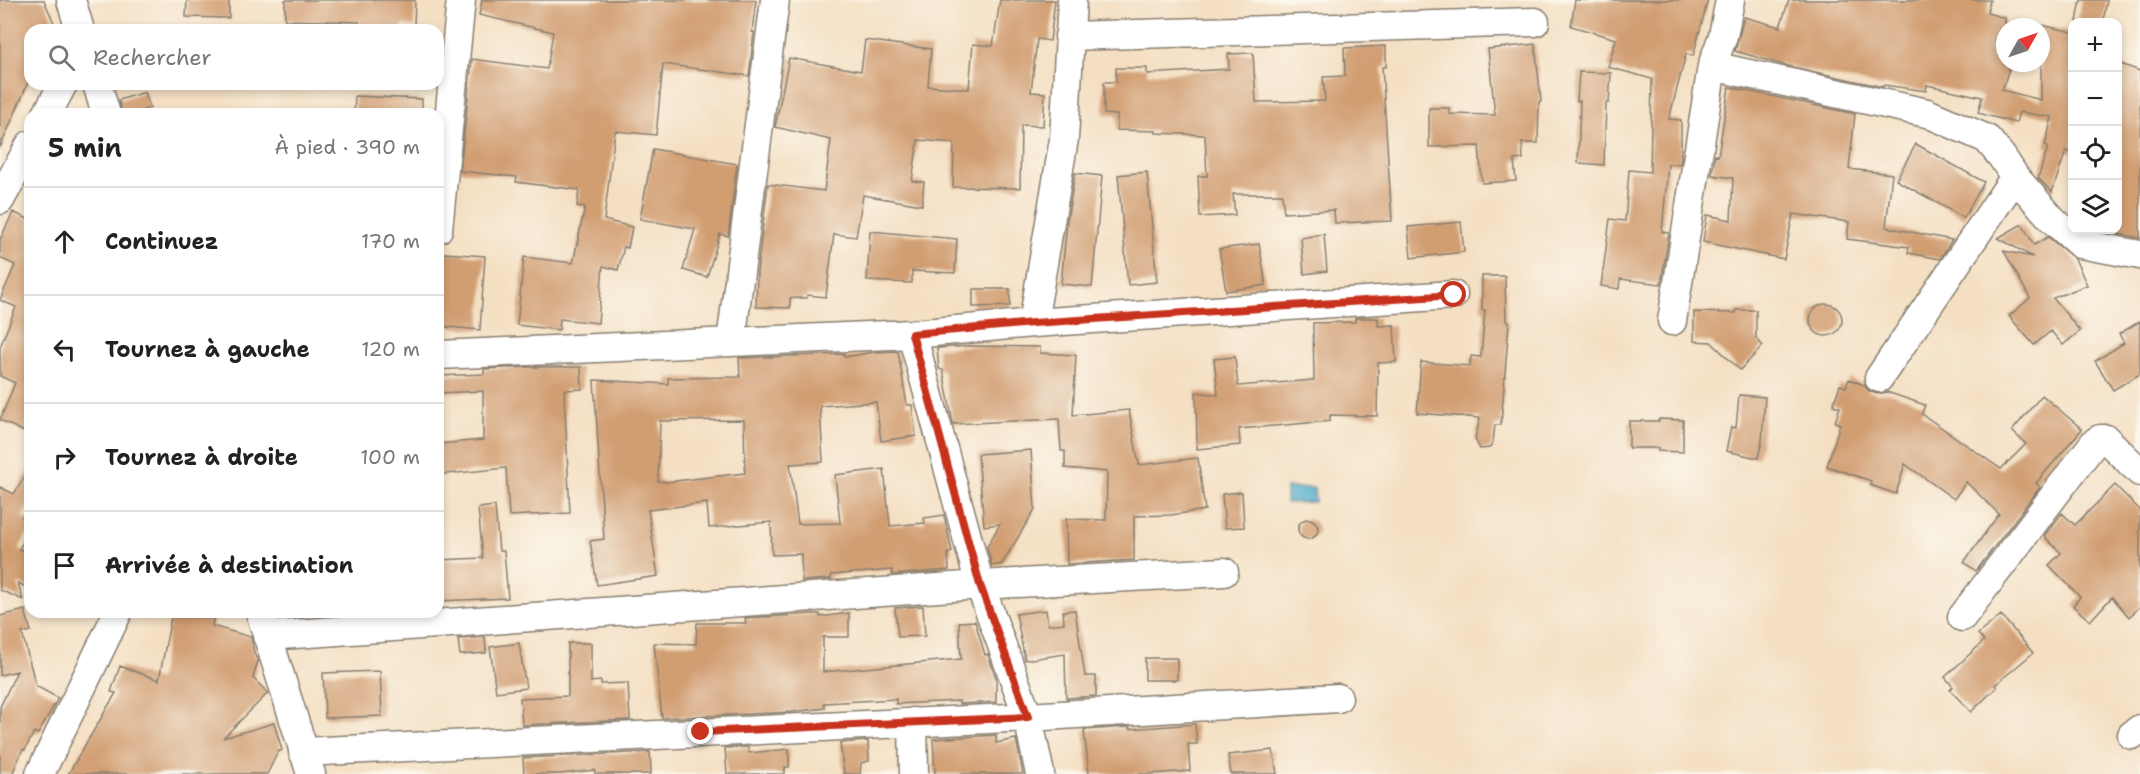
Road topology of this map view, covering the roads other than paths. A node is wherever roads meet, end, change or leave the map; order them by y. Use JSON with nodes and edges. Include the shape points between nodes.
{"nodes":[{"id":1,"x":71,"y":0,"type":"edge"},
{"id":2,"x":461,"y":0,"type":"edge"},
{"id":3,"x":775,"y":0,"type":"edge"},
{"id":4,"x":1072,"y":0,"type":"edge"},
{"id":5,"x":1730,"y":0,"type":"edge"},
{"id":6,"x":1535,"y":22,"type":"dead end"},
{"id":7,"x":78,"y":24,"type":"edge"},
{"id":8,"x":1069,"y":36,"type":"junction"},
{"id":9,"x":1712,"y":66,"type":"junction"},
{"id":10,"x":60,"y":90,"type":"edge"},
{"id":11,"x":99,"y":90,"type":"edge"},
{"id":12,"x":50,"y":108,"type":"edge"},
{"id":13,"x":104,"y":108,"type":"edge"},
{"id":14,"x":24,"y":156,"type":"edge"},
{"id":15,"x":444,"y":169,"type":"edge"},
{"id":16,"x":2015,"y":177,"type":"junction"},
{"id":17,"x":0,"y":200,"type":"edge"},
{"id":18,"x":2140,"y":255,"type":"edge"},
{"id":19,"x":1454,"y":295,"type":"dead end"},
{"id":20,"x":1672,"y":321,"type":"dead end"},
{"id":21,"x":1033,"y":323,"type":"junction"},
{"id":22,"x":912,"y":334,"type":"junction"},
{"id":23,"x":731,"y":342,"type":"junction"},
{"id":24,"x":444,"y":355,"type":"edge"},
{"id":25,"x":1879,"y":378,"type":"dead end"},
{"id":26,"x":2140,"y":472,"type":"edge"},
{"id":27,"x":1224,"y":572,"type":"dead end"},
{"id":28,"x":980,"y":585,"type":"junction"},
{"id":29,"x":444,"y":614,"type":"edge"},
{"id":30,"x":1962,"y":617,"type":"dead end"},
{"id":31,"x":115,"y":618,"type":"edge"},
{"id":32,"x":373,"y":618,"type":"edge"},
{"id":33,"x":263,"y":624,"type":"edge"},
{"id":34,"x":1338,"y":698,"type":"dead end"},
{"id":35,"x":1028,"y":717,"type":"junction"},
{"id":36,"x":913,"y":722,"type":"junction"},
{"id":37,"x":307,"y":763,"type":"edge"},
{"id":38,"x":40,"y":774,"type":"edge"},
{"id":39,"x":914,"y":774,"type":"edge"},
{"id":40,"x":1041,"y":774,"type":"edge"}],
"edges":[{"from":1,"to":7,"type":"street"},
{"from":2,"to":15,"type":"street"},
{"from":3,"to":23,"type":"street"},
{"from":4,"to":8,"type":"street"},
{"from":5,"to":9,"type":"street"},
{"from":6,"to":8,"type":"street"},
{"from":8,"to":21,"type":"street","via":[[1064,139]]},
{"from":9,"to":16,"type":"street","via":[[1927,113],[1987,139]]},
{"from":9,"to":20,"type":"street"},
{"from":10,"to":12,"type":"street"},
{"from":11,"to":13,"type":"street"},
{"from":14,"to":17,"type":"street"},
{"from":16,"to":18,"type":"street","via":[[2080,244]]},
{"from":16,"to":25,"type":"street"},
{"from":19,"to":21,"type":"street"},
{"from":21,"to":22,"type":"street"},
{"from":22,"to":23,"type":"street"},
{"from":22,"to":28,"type":"street"},
{"from":23,"to":24,"type":"street"},
{"from":26,"to":30,"type":"street","via":[[2106,439],[2094,443]]},
{"from":27,"to":28,"type":"street"},
{"from":28,"to":29,"type":"street"},
{"from":28,"to":35,"type":"street"},
{"from":31,"to":38,"type":"street"},
{"from":32,"to":33,"type":"street"},
{"from":33,"to":37,"type":"street"},
{"from":34,"to":35,"type":"street"},
{"from":35,"to":36,"type":"street"},
{"from":35,"to":40,"type":"street"},
{"from":36,"to":37,"type":"street"},
{"from":36,"to":39,"type":"street"}]}
